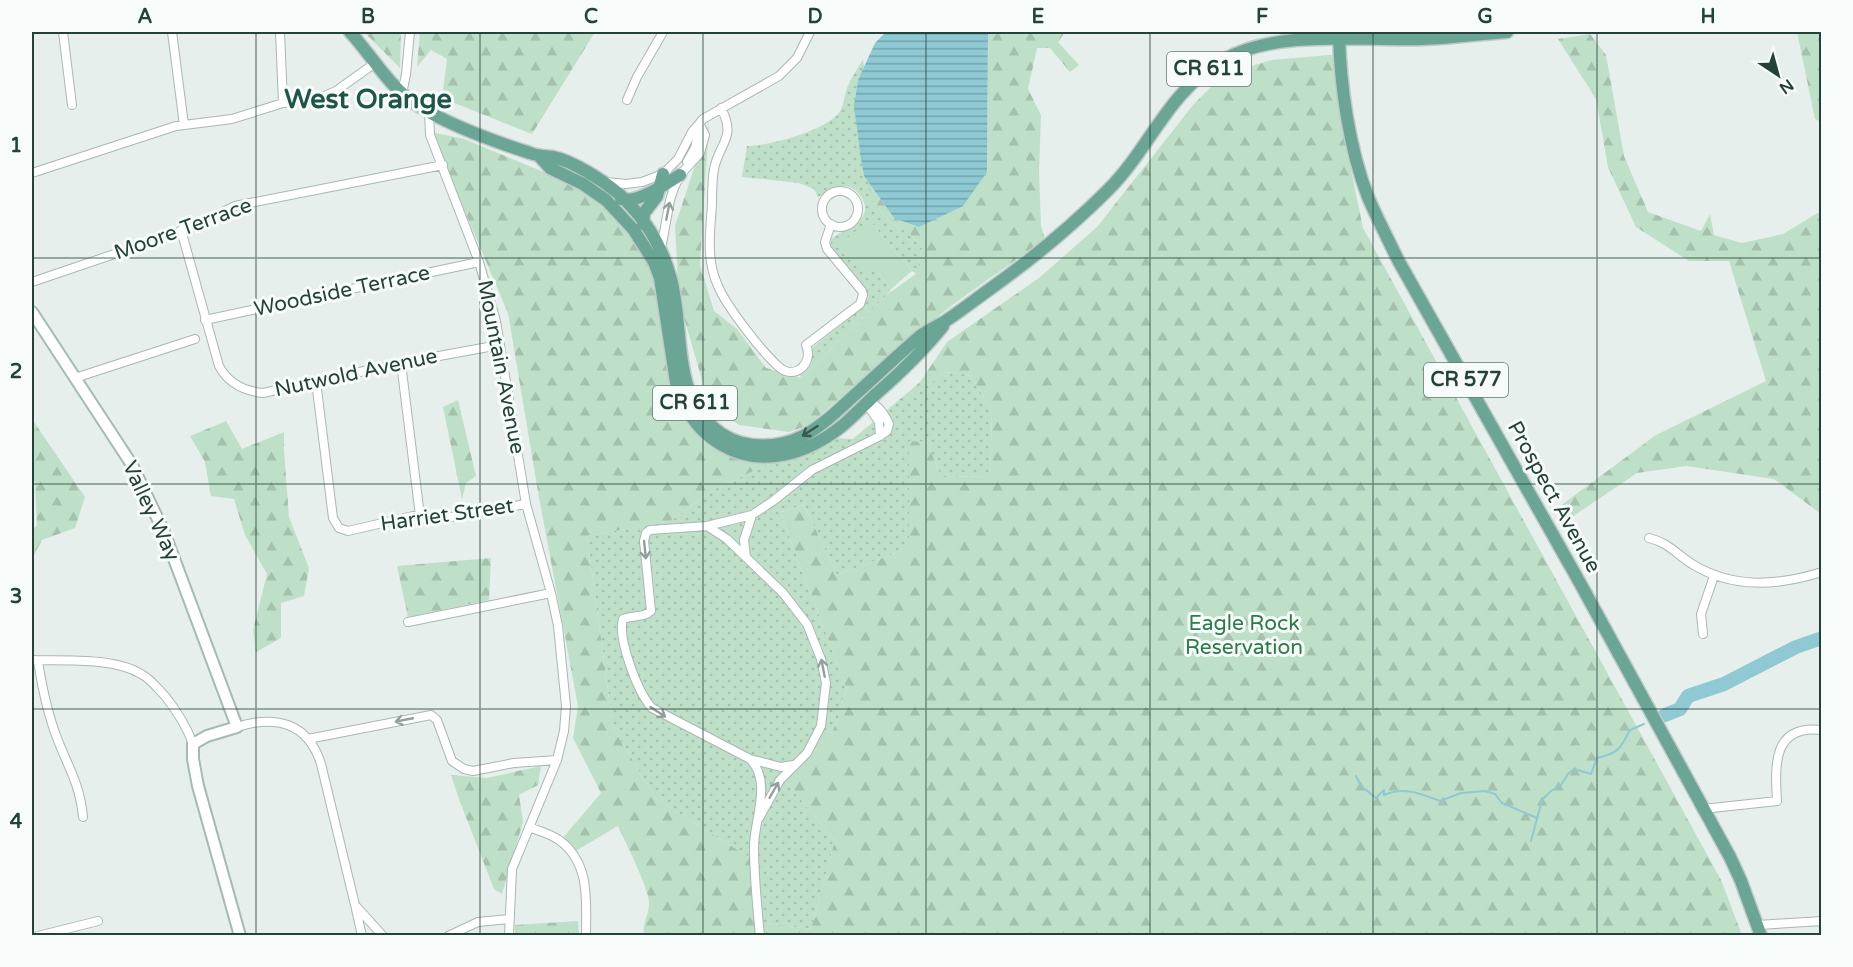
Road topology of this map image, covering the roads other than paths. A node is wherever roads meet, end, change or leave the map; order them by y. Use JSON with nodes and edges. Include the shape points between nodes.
{"nodes":[{"id":1,"x":63,"y":32,"type":"edge"},
{"id":2,"x":172,"y":32,"type":"edge"},
{"id":3,"x":280,"y":32,"type":"edge"},
{"id":4,"x":350,"y":32,"type":"edge"},
{"id":5,"x":410,"y":32,"type":"edge"},
{"id":6,"x":663,"y":32,"type":"edge"},
{"id":7,"x":810,"y":32,"type":"edge"},
{"id":8,"x":1507,"y":32,"type":"edge"},
{"id":9,"x":1451,"y":34,"type":"edge"},
{"id":10,"x":1339,"y":36,"type":"edge"},
{"id":11,"x":375,"y":63,"type":"junction"},
{"id":12,"x":402,"y":94,"type":"junction"},
{"id":13,"x":627,"y":100,"type":"dead end"},
{"id":14,"x":284,"y":103,"type":"junction"},
{"id":15,"x":72,"y":105,"type":"dead end"},
{"id":16,"x":722,"y":108,"type":"junction"},
{"id":17,"x":429,"y":112,"type":"junction"},
{"id":18,"x":184,"y":125,"type":"junction"},
{"id":19,"x":700,"y":125,"type":"junction"},
{"id":20,"x":540,"y":157,"type":"junction"},
{"id":21,"x":443,"y":165,"type":"junction"},
{"id":22,"x":555,"y":170,"type":"junction"},
{"id":23,"x":682,"y":172,"type":"junction"},
{"id":24,"x":32,"y":174,"type":"edge"},
{"id":25,"x":663,"y":174,"type":"junction"},
{"id":26,"x":603,"y":182,"type":"junction"},
{"id":27,"x":658,"y":188,"type":"junction"},
{"id":28,"x":626,"y":201,"type":"junction"},
{"id":29,"x":642,"y":219,"type":"junction"},
{"id":30,"x":831,"y":224,"type":"junction"},
{"id":31,"x":181,"y":230,"type":"junction"},
{"id":32,"x":662,"y":249,"type":"junction"},
{"id":33,"x":479,"y":262,"type":"junction"},
{"id":34,"x":654,"y":262,"type":"junction"},
{"id":35,"x":32,"y":282,"type":"edge"},
{"id":36,"x":32,"y":312,"type":"edge"},
{"id":37,"x":947,"y":320,"type":"junction"},
{"id":38,"x":205,"y":321,"type":"junction"},
{"id":39,"x":195,"y":339,"type":"dead end"},
{"id":40,"x":499,"y":345,"type":"junction"},
{"id":41,"x":898,"y":356,"type":"junction"},
{"id":42,"x":401,"y":363,"type":"junction"},
{"id":43,"x":75,"y":378,"type":"junction"},
{"id":44,"x":316,"y":381,"type":"junction"},
{"id":45,"x":856,"y":394,"type":"junction"},
{"id":46,"x":869,"y":401,"type":"junction"},
{"id":47,"x":526,"y":504,"type":"junction"},
{"id":48,"x":752,"y":515,"type":"junction"},
{"id":49,"x":420,"y":516,"type":"junction"},
{"id":50,"x":707,"y":526,"type":"junction"},
{"id":51,"x":1649,"y":538,"type":"dead end"},
{"id":52,"x":748,"y":560,"type":"junction"},
{"id":53,"x":1821,"y":572,"type":"edge"},
{"id":54,"x":1714,"y":576,"type":"junction"},
{"id":55,"x":552,"y":593,"type":"junction"},
{"id":56,"x":408,"y":622,"type":"dead end"},
{"id":57,"x":1703,"y":634,"type":"dead end"},
{"id":58,"x":35,"y":661,"type":"edge"},
{"id":59,"x":237,"y":727,"type":"junction"},
{"id":60,"x":1821,"y":730,"type":"edge"},
{"id":61,"x":308,"y":739,"type":"junction"},
{"id":62,"x":192,"y":744,"type":"junction"},
{"id":63,"x":750,"y":759,"type":"junction"},
{"id":64,"x":557,"y":760,"type":"junction"},
{"id":65,"x":793,"y":765,"type":"junction"},
{"id":66,"x":1704,"y":809,"type":"junction"},
{"id":67,"x":83,"y":817,"type":"dead end"},
{"id":68,"x":759,"y":818,"type":"junction"},
{"id":69,"x":529,"y":827,"type":"junction"},
{"id":70,"x":355,"y":905,"type":"junction"},
{"id":71,"x":509,"y":919,"type":"junction"},
{"id":72,"x":98,"y":921,"type":"dead end"},
{"id":73,"x":1821,"y":921,"type":"edge"},
{"id":74,"x":1760,"y":930,"type":"edge"},
{"id":75,"x":39,"y":936,"type":"edge"},
{"id":76,"x":240,"y":936,"type":"edge"},
{"id":77,"x":362,"y":936,"type":"edge"},
{"id":78,"x":383,"y":936,"type":"edge"},
{"id":79,"x":447,"y":936,"type":"edge"},
{"id":80,"x":509,"y":936,"type":"edge"},
{"id":81,"x":586,"y":936,"type":"edge"},
{"id":82,"x":760,"y":936,"type":"edge"}],
"edges":[{"from":1,"to":15,"type":"street"},
{"from":2,"to":18,"type":"street"},
{"from":3,"to":14,"type":"street"},
{"from":4,"to":11,"type":"main road","number":"CR 611"},
{"from":5,"to":12,"type":"street"},
{"from":6,"to":13,"type":"street"},
{"from":7,"to":16,"type":"street","via":[[796,58],[778,76]]},
{"from":8,"to":9,"type":"main road","number":"CR 611"},
{"from":9,"to":10,"type":"main road","number":"CR 611"},
{"from":10,"to":37,"type":"main road","number":"CR 611","via":[[1268,44],[1208,69],[1174,101],[1110,188],[1075,222]]},
{"from":10,"to":66,"type":"main road","name":"Prospect Avenue","number":"CR 577","via":[[1351,133],[1363,181],[1381,225]]},
{"from":11,"to":12,"type":"main road","number":"CR 611"},
{"from":11,"to":14,"type":"street","via":[[336,91]]},
{"from":12,"to":17,"type":"main road","number":"CR 611"},
{"from":14,"to":18,"type":"street","via":[[232,119]]},
{"from":16,"to":19,"type":"street"},
{"from":16,"to":30,"type":"street","via":[[729,130],[714,167],[708,253],[721,292],[758,344],[784,370],[795,371],[804,366],[808,357],[806,345],[860,304],[863,297],[827,249],[825,242]]},
{"from":17,"to":20,"type":"main road","number":"CR 611"},
{"from":17,"to":21,"type":"street","name":"Mountain Avenue","via":[[430,135]]},
{"from":18,"to":24,"type":"street"},
{"from":19,"to":23,"type":"street","via":[[695,148]]},
{"from":19,"to":25,"type":"street"},
{"from":20,"to":22,"type":"main road","number":"CR 611"},
{"from":20,"to":26,"type":"main road","number":"CR 611","via":[[556,157]]},
{"from":21,"to":31,"type":"street","name":"Moore Terrace","via":[[235,206]]},
{"from":21,"to":33,"type":"street","name":"Mountain Avenue"},
{"from":22,"to":28,"type":"main road","via":[[570,171]]},
{"from":22,"to":34,"type":"main road","number":"CR 611","via":[[617,210]]},
{"from":23,"to":27,"type":"main road"},
{"from":32,"to":23,"type":"street","one_way":true,"via":[[670,200]]},
{"from":25,"to":26,"type":"street","via":[[642,182]]},
{"from":25,"to":27,"type":"main road"},
{"from":26,"to":28,"type":"main road","number":"CR 611"},
{"from":27,"to":28,"type":"main road"},
{"from":27,"to":29,"type":"main road"},
{"from":28,"to":29,"type":"main road","number":"CR 611"},
{"from":29,"to":32,"type":"main road","number":"CR 611"},
{"from":29,"to":34,"type":"main road"},
{"from":30,"to":30,"type":"street","via":[[845,226],[856,218],[858,204],[849,193],[836,191],[825,200],[823,213]]},
{"from":31,"to":35,"type":"street","name":"Moore Terrace"},
{"from":31,"to":38,"type":"street","name":"Nutwold Avenue"},
{"from":45,"to":32,"type":"main road","number":"CR 611","one_way":true,"via":[[804,435],[781,444],[757,446],[719,432],[702,416],[685,382],[672,282]]},
{"from":33,"to":38,"type":"street","name":"Woodside Terrace"},
{"from":33,"to":40,"type":"street","name":"Mountain Avenue"},
{"from":34,"to":46,"type":"main road","number":"CR 611","via":[[662,286],[681,399],[698,427],[711,439],[741,454],[779,457],[815,443],[842,426]]},
{"from":36,"to":43,"type":"street","name":"Valley Way"},
{"from":37,"to":41,"type":"main road","number":"CR 611","via":[[924,333]]},
{"from":37,"to":46,"type":"main road","number":"CR 611","via":[[904,369]]},
{"from":38,"to":44,"type":"street","name":"Nutwold Avenue","via":[[221,370],[244,389],[263,393]]},
{"from":39,"to":43,"type":"street"},
{"from":40,"to":42,"type":"street","name":"Nutwold Avenue"},
{"from":40,"to":47,"type":"street","name":"Mountain Avenue"},
{"from":41,"to":45,"type":"main road","number":"CR 611"},
{"from":41,"to":46,"type":"main road","via":[[895,367],[868,394]]},
{"from":42,"to":44,"type":"street","name":"Nutwold Avenue"},
{"from":42,"to":49,"type":"street"},
{"from":43,"to":59,"type":"street","name":"Valley Way","via":[[132,465],[164,532]]},
{"from":44,"to":49,"type":"street","name":"Harriet Street","via":[[335,524],[348,531]]},
{"from":45,"to":46,"type":"main road"},
{"from":46,"to":48,"type":"street","via":[[889,424],[887,431],[812,470]]},
{"from":47,"to":49,"type":"street","name":"Harriet Street","via":[[440,519]]},
{"from":47,"to":55,"type":"street","name":"Mountain Avenue"},
{"from":48,"to":50,"type":"street"},
{"from":48,"to":52,"type":"street","via":[[744,540]]},
{"from":50,"to":52,"type":"street"},
{"from":50,"to":63,"type":"street","one_way":true,"via":[[646,533],[652,607],[649,614],[623,619],[624,643],[641,695],[652,708]]},
{"from":51,"to":54,"type":"street","via":[[1663,541],[1681,557]]},
{"from":65,"to":52,"type":"street","one_way":true,"via":[[807,753],[821,726],[826,683],[821,659],[813,634],[796,608]]},
{"from":53,"to":54,"type":"street","via":[[1766,584]]},
{"from":54,"to":57,"type":"street","via":[[1701,614]]},
{"from":55,"to":56,"type":"street"},
{"from":55,"to":64,"type":"street","name":"Mountain Avenue","via":[[566,706]]},
{"from":58,"to":62,"type":"street","via":[[94,662],[139,672],[169,701],[185,723]]},
{"from":58,"to":67,"type":"street","via":[[48,714],[79,787]]},
{"from":59,"to":61,"type":"street","via":[[270,721],[293,728]]},
{"from":59,"to":62,"type":"street"},
{"from":60,"to":66,"type":"street","via":[[1803,730],[1780,747],[1776,759],[1777,801]]},
{"from":64,"to":61,"type":"street","one_way":true,"via":[[464,769],[452,761],[437,720],[431,715]]},
{"from":61,"to":70,"type":"street","via":[[321,764]]},
{"from":62,"to":76,"type":"street","via":[[198,786]]},
{"from":63,"to":65,"type":"street","via":[[781,767]]},
{"from":63,"to":68,"type":"street","via":[[759,775]]},
{"from":64,"to":69,"type":"street","name":"Mountain Avenue"},
{"from":68,"to":65,"type":"street","one_way":true},
{"from":66,"to":74,"type":"main road","name":"Prospect Avenue","number":"CR 577","via":[[1741,881]]},
{"from":68,"to":82,"type":"street","via":[[754,848]]},
{"from":69,"to":71,"type":"street","name":"Mountain Avenue","via":[[512,869]]},
{"from":69,"to":81,"type":"street","via":[[558,839],[579,864],[587,890]]},
{"from":70,"to":77,"type":"street"},
{"from":70,"to":78,"type":"street"},
{"from":71,"to":79,"type":"street","via":[[478,922]]},
{"from":71,"to":80,"type":"street","name":"Mountain Avenue"},
{"from":72,"to":75,"type":"street"},
{"from":73,"to":74,"type":"street"}]}
